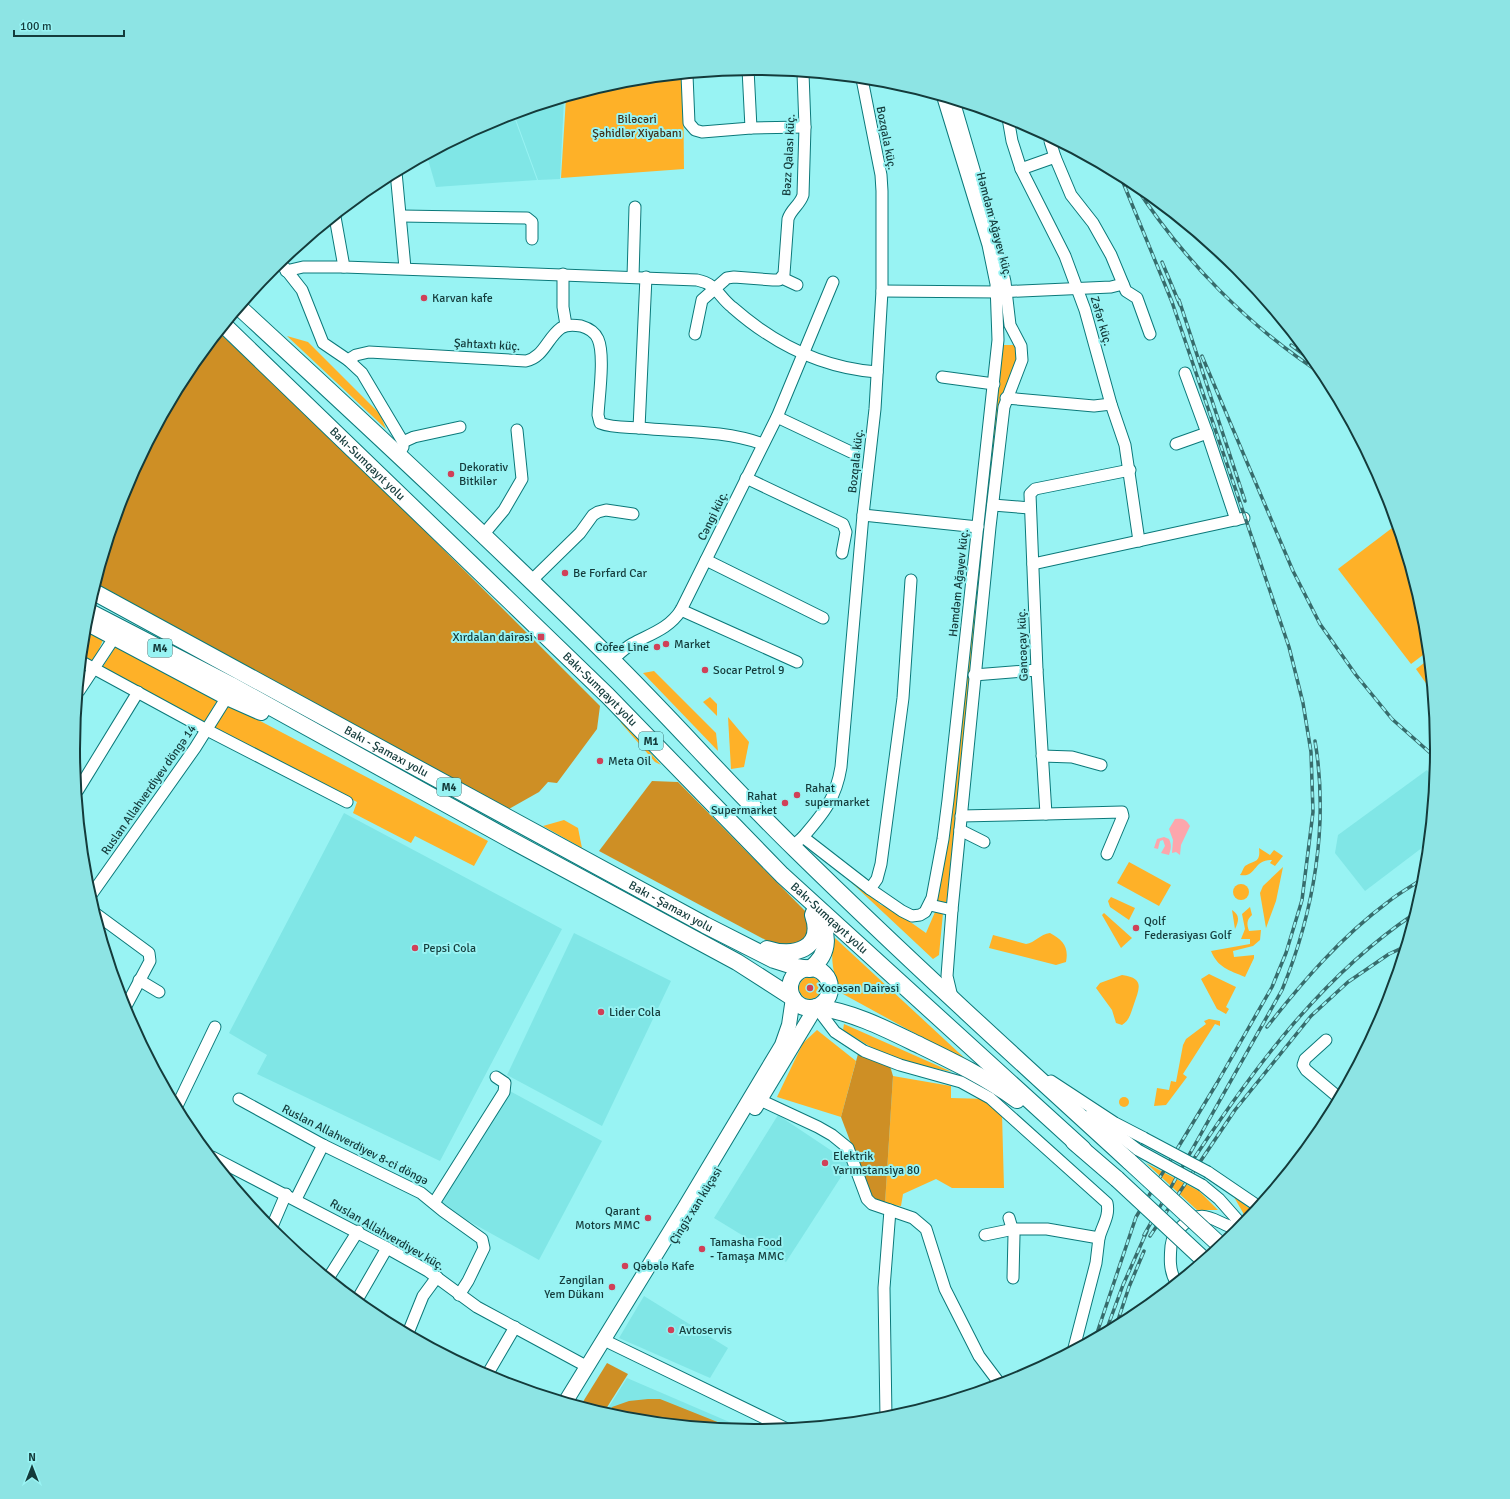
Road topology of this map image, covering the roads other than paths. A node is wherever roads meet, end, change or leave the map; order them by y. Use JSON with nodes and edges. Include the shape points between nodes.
{"nodes":[{"id":1,"x":748,"y":75,"type":"edge"},
{"id":2,"x":803,"y":76,"type":"edge"},
{"id":3,"x":687,"y":79,"type":"edge"},
{"id":4,"x":863,"y":84,"type":"edge"},
{"id":5,"x":944,"y":102,"type":"edge"},
{"id":6,"x":955,"y":106,"type":"edge"},
{"id":7,"x":1009,"y":125,"type":"edge"},
{"id":8,"x":805,"y":127,"type":"junction"},
{"id":9,"x":751,"y":128,"type":"junction"},
{"id":10,"x":1051,"y":144,"type":"edge"},
{"id":11,"x":1055,"y":157,"type":"junction"},
{"id":12,"x":1021,"y":169,"type":"junction"},
{"id":13,"x":397,"y":178,"type":"edge"},
{"id":14,"x":635,"y":207,"type":"dead end"},
{"id":15,"x":401,"y":216,"type":"junction"},
{"id":16,"x":336,"y":221,"type":"edge"},
{"id":17,"x":532,"y":239,"type":"dead end"},
{"id":18,"x":344,"y":267,"type":"junction"},
{"id":19,"x":284,"y":268,"type":"edge"},
{"id":20,"x":405,"y":268,"type":"junction"},
{"id":21,"x":286,"y":271,"type":"junction"},
{"id":22,"x":563,"y":274,"type":"junction"},
{"id":23,"x":633,"y":277,"type":"junction"},
{"id":24,"x":646,"y":277,"type":"junction"},
{"id":25,"x":782,"y":278,"type":"junction"},
{"id":26,"x":833,"y":282,"type":"dead end"},
{"id":27,"x":1123,"y":284,"type":"junction"},
{"id":28,"x":797,"y":285,"type":"dead end"},
{"id":29,"x":715,"y":287,"type":"junction"},
{"id":30,"x":1077,"y":288,"type":"junction"},
{"id":31,"x":882,"y":290,"type":"junction"},
{"id":32,"x":1002,"y":292,"type":"junction"},
{"id":33,"x":243,"y":311,"type":"edge"},
{"id":34,"x":566,"y":325,"type":"junction"},
{"id":35,"x":228,"y":329,"type":"edge"},
{"id":36,"x":695,"y":334,"type":"dead end"},
{"id":37,"x":1150,"y":334,"type":"dead end"},
{"id":38,"x":802,"y":354,"type":"junction"},
{"id":39,"x":348,"y":360,"type":"junction"},
{"id":40,"x":877,"y":372,"type":"junction"},
{"id":41,"x":1184,"y":373,"type":"dead end"},
{"id":42,"x":942,"y":377,"type":"dead end"},
{"id":43,"x":994,"y":384,"type":"junction"},
{"id":44,"x":1006,"y":398,"type":"junction"},
{"id":45,"x":1111,"y":404,"type":"junction"},
{"id":46,"x":777,"y":417,"type":"junction"},
{"id":47,"x":460,"y":427,"type":"dead end"},
{"id":48,"x":639,"y":428,"type":"junction"},
{"id":49,"x":517,"y":430,"type":"dead end"},
{"id":50,"x":1207,"y":433,"type":"junction"},
{"id":51,"x":764,"y":444,"type":"junction"},
{"id":52,"x":1176,"y":444,"type":"dead end"},
{"id":53,"x":401,"y":448,"type":"junction"},
{"id":54,"x":854,"y":453,"type":"dead end"},
{"id":55,"x":1130,"y":470,"type":"junction"},
{"id":56,"x":746,"y":478,"type":"junction"},
{"id":57,"x":993,"y":505,"type":"junction"},
{"id":58,"x":1030,"y":508,"type":"junction"},
{"id":59,"x":633,"y":514,"type":"dead end"},
{"id":60,"x":863,"y":515,"type":"junction"},
{"id":61,"x":978,"y":527,"type":"junction"},
{"id":62,"x":483,"y":535,"type":"junction"},
{"id":63,"x":1138,"y":541,"type":"junction"},
{"id":64,"x":842,"y":553,"type":"dead end"},
{"id":65,"x":706,"y":560,"type":"junction"},
{"id":66,"x":1033,"y":564,"type":"junction"},
{"id":67,"x":911,"y":580,"type":"dead end"},
{"id":68,"x":531,"y":581,"type":"junction"},
{"id":69,"x":98,"y":594,"type":"edge"},
{"id":70,"x":96,"y":606,"type":"edge"},
{"id":71,"x":680,"y":610,"type":"junction"},
{"id":72,"x":94,"y":614,"type":"edge"},
{"id":73,"x":823,"y":618,"type":"dead end"},
{"id":74,"x":92,"y":625,"type":"edge"},
{"id":75,"x":114,"y":638,"type":"junction"},
{"id":76,"x":612,"y":660,"type":"junction"},
{"id":77,"x":797,"y":662,"type":"dead end"},
{"id":78,"x":86,"y":664,"type":"edge"},
{"id":79,"x":94,"y":669,"type":"junction"},
{"id":80,"x":1037,"y":670,"type":"junction"},
{"id":81,"x":974,"y":674,"type":"junction"},
{"id":82,"x":84,"y":684,"type":"edge"},
{"id":83,"x":229,"y":691,"type":"junction"},
{"id":84,"x":138,"y":692,"type":"junction"},
{"id":85,"x":207,"y":730,"type":"junction"},
{"id":86,"x":1042,"y":756,"type":"junction"},
{"id":87,"x":1101,"y":765,"type":"dead end"},
{"id":88,"x":82,"y":784,"type":"edge"},
{"id":89,"x":347,"y":802,"type":"dead end"},
{"id":90,"x":1046,"y":814,"type":"junction"},
{"id":91,"x":961,"y":816,"type":"junction"},
{"id":92,"x":960,"y":830,"type":"junction"},
{"id":93,"x":798,"y":842,"type":"junction"},
{"id":94,"x":984,"y":842,"type":"dead end"},
{"id":95,"x":1107,"y":854,"type":"dead end"},
{"id":96,"x":782,"y":875,"type":"junction"},
{"id":97,"x":870,"y":889,"type":"junction"},
{"id":98,"x":95,"y":890,"type":"edge"},
{"id":99,"x":930,"y":905,"type":"junction"},
{"id":100,"x":812,"y":910,"type":"junction"},
{"id":101,"x":952,"y":910,"type":"junction"},
{"id":102,"x":102,"y":918,"type":"edge"},
{"id":103,"x":705,"y":925,"type":"junction"},
{"id":104,"x":810,"y":969,"type":"junction"},
{"id":105,"x":139,"y":980,"type":"junction"},
{"id":106,"x":158,"y":992,"type":"dead end"},
{"id":107,"x":793,"y":998,"type":"junction"},
{"id":108,"x":129,"y":999,"type":"edge"},
{"id":109,"x":953,"y":1002,"type":"junction"},
{"id":110,"x":816,"y":1007,"type":"junction"},
{"id":111,"x":215,"y":1027,"type":"dead end"},
{"id":112,"x":995,"y":1040,"type":"junction"},
{"id":113,"x":1326,"y":1040,"type":"dead end"},
{"id":114,"x":496,"y":1077,"type":"dead end"},
{"id":115,"x":1060,"y":1088,"type":"junction"},
{"id":116,"x":1335,"y":1094,"type":"edge"},
{"id":117,"x":239,"y":1099,"type":"dead end"},
{"id":118,"x":760,"y":1100,"type":"junction"},
{"id":119,"x":180,"y":1101,"type":"edge"},
{"id":120,"x":323,"y":1145,"type":"junction"},
{"id":121,"x":1083,"y":1149,"type":"junction"},
{"id":122,"x":1134,"y":1156,"type":"junction"},
{"id":123,"x":221,"y":1162,"type":"edge"},
{"id":124,"x":1211,"y":1175,"type":"junction"},
{"id":125,"x":291,"y":1197,"type":"junction"},
{"id":126,"x":434,"y":1203,"type":"junction"},
{"id":127,"x":1254,"y":1203,"type":"edge"},
{"id":128,"x":890,"y":1210,"type":"junction"},
{"id":129,"x":1234,"y":1215,"type":"junction"},
{"id":130,"x":1009,"y":1218,"type":"dead end"},
{"id":131,"x":1237,"y":1220,"type":"edge"},
{"id":132,"x":275,"y":1223,"type":"edge"},
{"id":133,"x":1231,"y":1227,"type":"edge"},
{"id":134,"x":1014,"y":1229,"type":"junction"},
{"id":135,"x":358,"y":1231,"type":"junction"},
{"id":136,"x":985,"y":1235,"type":"dead end"},
{"id":137,"x":1099,"y":1238,"type":"junction"},
{"id":138,"x":1216,"y":1241,"type":"edge"},
{"id":139,"x":387,"y":1248,"type":"junction"},
{"id":140,"x":1200,"y":1257,"type":"edge"},
{"id":141,"x":331,"y":1274,"type":"edge"},
{"id":142,"x":437,"y":1277,"type":"junction"},
{"id":143,"x":1013,"y":1278,"type":"dead end"},
{"id":144,"x":1173,"y":1280,"type":"edge"},
{"id":145,"x":459,"y":1295,"type":"junction"},
{"id":146,"x":359,"y":1296,"type":"edge"},
{"id":147,"x":515,"y":1328,"type":"junction"},
{"id":148,"x":410,"y":1329,"type":"edge"},
{"id":149,"x":610,"y":1343,"type":"junction"},
{"id":150,"x":1075,"y":1343,"type":"edge"},
{"id":151,"x":586,"y":1366,"type":"junction"},
{"id":152,"x":490,"y":1370,"type":"edge"},
{"id":153,"x":996,"y":1379,"type":"edge"},
{"id":154,"x":568,"y":1397,"type":"edge"},
{"id":155,"x":576,"y":1400,"type":"edge"},
{"id":156,"x":886,"y":1411,"type":"edge"},
{"id":157,"x":776,"y":1424,"type":"edge"}],
"edges":[{"from":1,"to":9,"type":"street"},
{"from":2,"to":8,"type":"street","name":"Bəzz Qalası küç."},
{"from":3,"to":9,"type":"street","via":[[690,124],[695,130],[702,132]]},
{"from":4,"to":31,"type":"street","name":"Bozqala küç.","via":[[881,175]]},
{"from":5,"to":32,"type":"street","name":"Həmdəm Ağayev küç."},
{"from":6,"to":32,"type":"street","via":[[996,242]]},
{"from":7,"to":12,"type":"street","name":"Zəfər küç."},
{"from":8,"to":9,"type":"street"},
{"from":8,"to":25,"type":"street","name":"Bəzz Qalası küç.","via":[[803,195],[788,219]]},
{"from":10,"to":11,"type":"street"},
{"from":11,"to":12,"type":"street"},
{"from":11,"to":27,"type":"street","via":[[1071,195],[1093,223],[1111,255]]},
{"from":12,"to":30,"type":"street","name":"Zəfər küç.","via":[[1065,256]]},
{"from":13,"to":15,"type":"street"},
{"from":14,"to":23,"type":"street"},
{"from":15,"to":17,"type":"street","via":[[528,218],[532,222]]},
{"from":15,"to":20,"type":"street"},
{"from":16,"to":18,"type":"street"},
{"from":18,"to":20,"type":"street"},
{"from":18,"to":21,"type":"street","via":[[304,267]]},
{"from":19,"to":21,"type":"street"},
{"from":20,"to":22,"type":"street"},
{"from":21,"to":39,"type":"street","via":[[302,290],[323,343]]},
{"from":22,"to":23,"type":"street"},
{"from":22,"to":34,"type":"street"},
{"from":23,"to":24,"type":"street"},
{"from":24,"to":29,"type":"street","via":[[697,280]]},
{"from":24,"to":48,"type":"street"},
{"from":25,"to":28,"type":"street"},
{"from":25,"to":29,"type":"street","via":[[773,280],[730,277]]},
{"from":26,"to":38,"type":"street","name":"Cəngi küç."},
{"from":27,"to":30,"type":"street"},
{"from":27,"to":37,"type":"street","via":[[1126,291],[1137,298]]},
{"from":29,"to":36,"type":"street","via":[[702,300]]},
{"from":29,"to":38,"type":"street","via":[[735,310],[782,344]]},
{"from":30,"to":32,"type":"street"},
{"from":30,"to":45,"type":"street","name":"Zəfər küç."},
{"from":31,"to":32,"type":"street"},
{"from":31,"to":40,"type":"street","name":"Bozqala küç."},
{"from":32,"to":43,"type":"street","name":"Həmdəm Ağayev küç."},
{"from":32,"to":44,"type":"street","via":[[1010,325],[1021,346],[1022,360]]},
{"from":33,"to":53,"type":"highway","name":"Bakı-Sumqayıt yolu","number":"M1"},
{"from":34,"to":39,"type":"street","name":"Şahtaxtı küç.","via":[[533,359],[370,352]]},
{"from":34,"to":48,"type":"street","via":[[585,327],[597,337],[600,345],[600,423]]},
{"from":35,"to":96,"type":"highway","name":"Bakı-Sumqayıt yolu","number":"M1","via":[[608,696]]},
{"from":38,"to":40,"type":"street","via":[[841,367]]},
{"from":38,"to":46,"type":"street","name":"Cəngi küç."},
{"from":39,"to":53,"type":"street","via":[[362,372]]},
{"from":40,"to":60,"type":"street","name":"Bozqala küç."},
{"from":41,"to":50,"type":"street"},
{"from":42,"to":43,"type":"street"},
{"from":43,"to":61,"type":"street","name":"Həmdəm Ağayev küç."},
{"from":44,"to":45,"type":"street","via":[[1094,406]]},
{"from":44,"to":57,"type":"street"},
{"from":45,"to":55,"type":"street","name":"Zəfər küç.","via":[[1124,439]]},
{"from":46,"to":51,"type":"street","name":"Cəngi küç."},
{"from":46,"to":54,"type":"street"},
{"from":47,"to":53,"type":"street","via":[[414,437]]},
{"from":48,"to":51,"type":"street","via":[[714,433]]},
{"from":49,"to":62,"type":"street","via":[[522,479],[504,510]]},
{"from":50,"to":52,"type":"street"},
{"from":50,"to":63,"type":"street","via":[[1240,519]]},
{"from":51,"to":56,"type":"street","name":"Cəngi küç."},
{"from":53,"to":62,"type":"highway","name":"Bakı-Sumqayıt yolu","number":"M1"},
{"from":55,"to":58,"type":"street","name":"Gəncəçay küç.","via":[[1035,489],[1030,494]]},
{"from":55,"to":63,"type":"street","name":"Zəfər küç."},
{"from":56,"to":64,"type":"street","via":[[843,524],[846,532]]},
{"from":56,"to":65,"type":"street","name":"Cəngi küç."},
{"from":57,"to":58,"type":"street"},
{"from":57,"to":81,"type":"street"},
{"from":58,"to":66,"type":"street","name":"Gəncəçay küç."},
{"from":59,"to":68,"type":"street","via":[[606,510],[593,515],[580,533]]},
{"from":60,"to":61,"type":"street"},
{"from":60,"to":93,"type":"street","name":"Bozqala küç.","via":[[838,784],[824,813]]},
{"from":61,"to":99,"type":"street","name":"Həmdəm Ağayev küç.","via":[[944,839]]},
{"from":62,"to":68,"type":"highway","name":"Bakı-Sumqayıt yolu","number":"M1"},
{"from":63,"to":66,"type":"street"},
{"from":65,"to":71,"type":"street","name":"Cəngi küç."},
{"from":65,"to":73,"type":"street"},
{"from":66,"to":80,"type":"street","name":"Gəncəçay küç."},
{"from":67,"to":97,"type":"street","via":[[902,698],[882,864]]},
{"from":68,"to":76,"type":"highway","name":"Bakı-Sumqayıt yolu","number":"M1"},
{"from":69,"to":103,"type":"highway","name":"Bakı - Şamaxı yolu","number":"M4"},
{"from":70,"to":83,"type":"highway","via":[[170,646]]},
{"from":71,"to":76,"type":"street","name":"Cəngi küç.","via":[[676,618],[666,626],[630,645]]},
{"from":71,"to":77,"type":"street"},
{"from":72,"to":83,"type":"highway","name":"Bakı - Şamaxı yolu","number":"M4"},
{"from":74,"to":75,"type":"highway","name":"Bakı - Şamaxı yolu","number":"M4"},
{"from":75,"to":79,"type":"street"},
{"from":75,"to":83,"type":"highway","name":"Bakı - Şamaxı yolu","number":"M4"},
{"from":76,"to":93,"type":"highway","name":"Bakı-Sumqayıt yolu","number":"M1"},
{"from":78,"to":79,"type":"street"},
{"from":79,"to":82,"type":"street"},
{"from":79,"to":84,"type":"street"},
{"from":80,"to":81,"type":"street"},
{"from":80,"to":86,"type":"street","name":"Gəncəçay küç."},
{"from":81,"to":91,"type":"street"},
{"from":83,"to":85,"type":"street","name":"Ruslan Allahverdiyev döngə 14"},
{"from":83,"to":107,"type":"highway","name":"Bakı - Şamaxı yolu","number":"M4","via":[[378,767],[737,962]]},
{"from":84,"to":85,"type":"street"},
{"from":84,"to":88,"type":"street"},
{"from":85,"to":89,"type":"street"},
{"from":85,"to":98,"type":"street","name":"Ruslan Allahverdiyev döngə 14"},
{"from":86,"to":87,"type":"street","via":[[1072,757]]},
{"from":86,"to":90,"type":"street","name":"Gəncəçay küç."},
{"from":90,"to":91,"type":"street"},
{"from":90,"to":95,"type":"street","via":[[1122,812],[1124,816]]},
{"from":91,"to":92,"type":"street"},
{"from":92,"to":94,"type":"street"},
{"from":92,"to":101,"type":"street"},
{"from":93,"to":97,"type":"street"},
{"from":93,"to":109,"type":"highway","name":"Bakı-Sumqayıt yolu","number":"M1"},
{"from":96,"to":100,"type":"highway"},
{"from":96,"to":121,"type":"highway","name":"Bakı-Sumqayıt yolu","number":"M1"},
{"from":97,"to":99,"type":"street","via":[[907,915],[920,915]]},
{"from":99,"to":101,"type":"street"},
{"from":100,"to":103,"type":"highway","via":[[815,920],[814,938],[806,947],[794,952],[774,951]]},
{"from":100,"to":104,"type":"highway","via":[[822,923],[826,943],[822,957]]},
{"from":101,"to":109,"type":"street","via":[[947,976]]},
{"from":102,"to":105,"type":"street","via":[[149,953],[150,961]]},
{"from":103,"to":104,"type":"highway","name":"Bakı - Şamaxı yolu","number":"M4","via":[[774,960]]},
{"from":104,"to":107,"type":"highway","via":[[800,971],[793,978],[790,988]]},
{"from":104,"to":110,"type":"highway","via":[[823,973],[830,985],[827,998]]},
{"from":105,"to":106,"type":"street"},
{"from":105,"to":108,"type":"street"},
{"from":107,"to":110,"type":"highway","via":[[805,1007]]},
{"from":107,"to":151,"type":"main road","name":"Çingiz xan küçəsi","via":[[789,1025],[782,1045]]},
{"from":109,"to":112,"type":"highway","name":"Bakı-Sumqayıt yolu","number":"M1"},
{"from":110,"to":118,"type":"main road","name":"Çingiz xan küçəsi"},
{"from":110,"to":121,"type":"highway","via":[[849,1014],[952,1061],[1009,1094]]},
{"from":110,"to":137,"type":"street","via":[[835,1032],[858,1048],[900,1065],[961,1082],[990,1098],[1107,1204],[1108,1214]]},
{"from":111,"to":119,"type":"street"},
{"from":112,"to":115,"type":"street"},
{"from":112,"to":122,"type":"highway","name":"Bakı-Sumqayıt yolu"},
{"from":113,"to":116,"type":"street","via":[[1305,1059],[1303,1066]]},
{"from":114,"to":126,"type":"street","via":[[505,1083],[504,1092]]},
{"from":115,"to":122,"type":"street","via":[[1113,1132]]},
{"from":115,"to":124,"type":"street","bridge":true},
{"from":117,"to":120,"type":"street","name":"Ruslan Allahverdiyev 8-ci döngə"},
{"from":118,"to":128,"type":"street","via":[[818,1127],[844,1144],[867,1199],[872,1204]]},
{"from":118,"to":149,"type":"main road","name":"Çingiz xan küçəsi"},
{"from":120,"to":125,"type":"street"},
{"from":120,"to":126,"type":"street","name":"Ruslan Allahverdiyev 8-ci döngə","via":[[422,1193]]},
{"from":121,"to":140,"type":"highway","bridge":true},
{"from":122,"to":129,"type":"street","bridge":true,"via":[[1202,1185]]},
{"from":122,"to":138,"type":"highway","name":"Bakı-Sumqayıt yolu","bridge":true},
{"from":123,"to":125,"type":"street","name":"Ruslan Allahverdiyev küç."},
{"from":124,"to":127,"type":"street"},
{"from":124,"to":129,"type":"street"},
{"from":125,"to":132,"type":"street"},
{"from":125,"to":135,"type":"street","name":"Ruslan Allahverdiyev küç."},
{"from":126,"to":145,"type":"street","name":"Ruslan Allahverdiyev 8-ci döngə","via":[[482,1239],[484,1244]]},
{"from":128,"to":153,"type":"street","via":[[913,1218],[926,1229],[945,1289],[979,1356]]},
{"from":128,"to":156,"type":"street","via":[[884,1288]]},
{"from":129,"to":131,"type":"street"},
{"from":130,"to":134,"type":"street"},
{"from":133,"to":144,"type":"street","via":[[1208,1217],[1190,1220],[1184,1224],[1173,1237],[1171,1244]]},
{"from":134,"to":136,"type":"street"},
{"from":134,"to":137,"type":"street","via":[[1055,1230]]},
{"from":134,"to":143,"type":"street"},
{"from":135,"to":139,"type":"street","name":"Ruslan Allahverdiyev küç."},
{"from":135,"to":141,"type":"street"},
{"from":137,"to":150,"type":"street","via":[[1096,1263]]},
{"from":139,"to":142,"type":"street","name":"Ruslan Allahverdiyev küç."},
{"from":139,"to":146,"type":"street"},
{"from":142,"to":145,"type":"street","name":"Ruslan Allahverdiyev küç."},
{"from":142,"to":148,"type":"street","via":[[423,1296]]},
{"from":145,"to":147,"type":"street","name":"Ruslan Allahverdiyev küç."},
{"from":147,"to":151,"type":"street","name":"Ruslan Allahverdiyev küç."},
{"from":147,"to":152,"type":"street"},
{"from":149,"to":155,"type":"main road","name":"Çingiz xan küçəsi"},
{"from":149,"to":157,"type":"street"},
{"from":151,"to":154,"type":"main road","name":"Çingiz xan küçəsi"}]}
